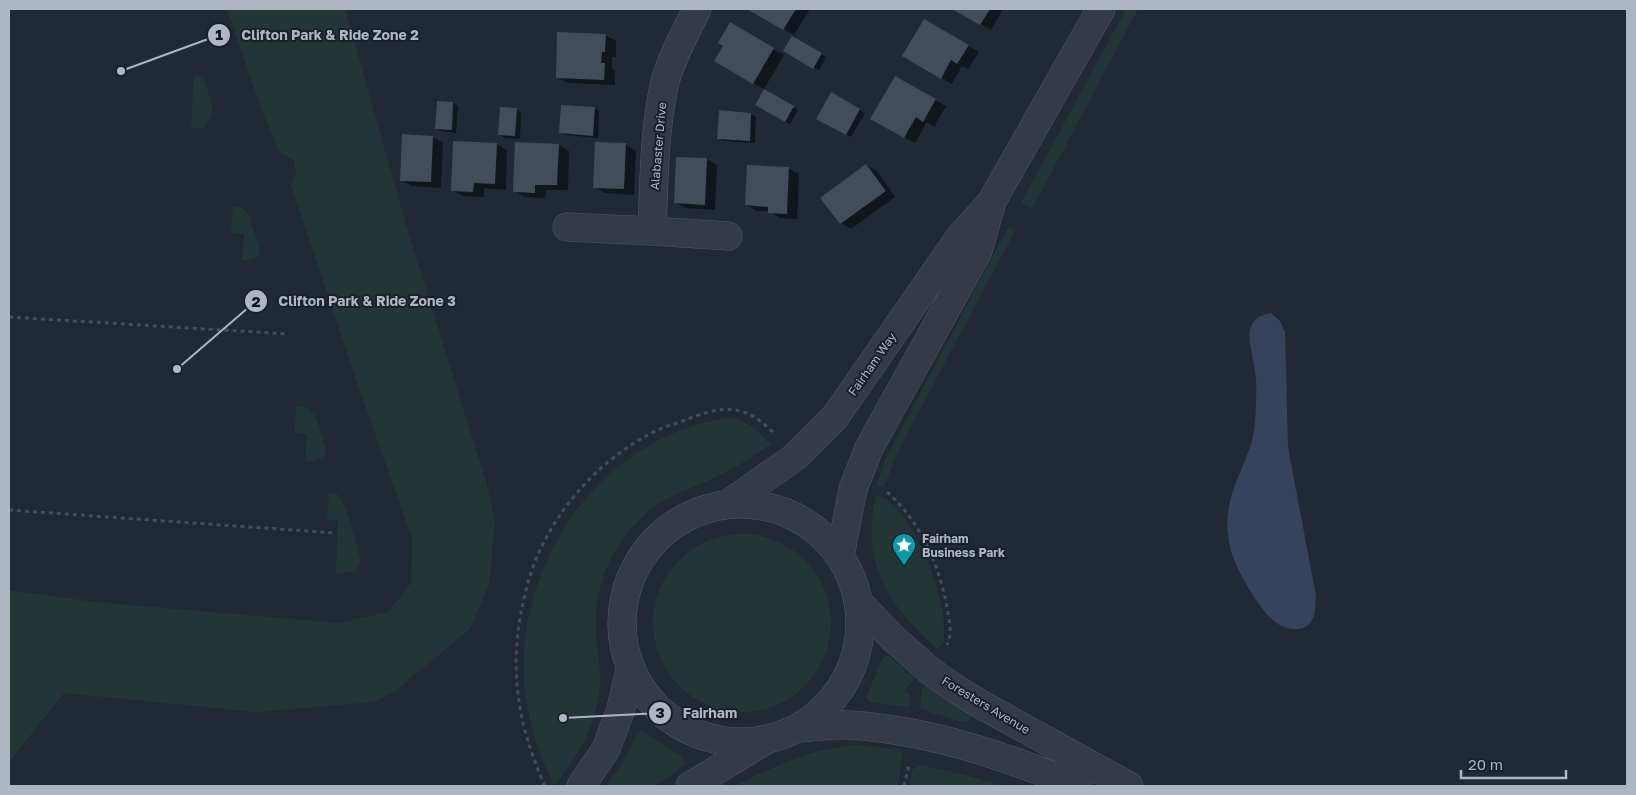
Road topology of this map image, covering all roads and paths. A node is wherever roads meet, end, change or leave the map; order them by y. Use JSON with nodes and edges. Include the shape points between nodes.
{"nodes":[{"id":1,"x":697,"y":9,"type":"edge"},
{"id":2,"x":1101,"y":9,"type":"edge"},
{"id":3,"x":992,"y":201,"type":"junction"},
{"id":4,"x":567,"y":227,"type":"dead end"},
{"id":5,"x":652,"y":231,"type":"junction"},
{"id":6,"x":728,"y":236,"type":"dead end"},
{"id":7,"x":9,"y":317,"type":"edge"},
{"id":8,"x":288,"y":334,"type":"dead end"},
{"id":9,"x":775,"y":434,"type":"dead end"},
{"id":10,"x":856,"y":481,"type":"junction"},
{"id":11,"x":728,"y":504,"type":"junction"},
{"id":12,"x":9,"y":510,"type":"edge"},
{"id":13,"x":335,"y":533,"type":"dead end"},
{"id":14,"x":840,"y":556,"type":"junction"},
{"id":15,"x":859,"y":602,"type":"junction"},
{"id":16,"x":947,"y":646,"type":"dead end"},
{"id":17,"x":630,"y":670,"type":"junction"},
{"id":18,"x":799,"y":728,"type":"junction"},
{"id":19,"x":766,"y":740,"type":"junction"},
{"id":20,"x":543,"y":786,"type":"edge"},
{"id":21,"x":581,"y":786,"type":"edge"},
{"id":22,"x":690,"y":786,"type":"edge"},
{"id":23,"x":1078,"y":786,"type":"edge"},
{"id":24,"x":1129,"y":786,"type":"edge"}],
"edges":[{"from":1,"to":5,"type":"street","name":"Alabaster Drive","via":[[664,84],[657,128]]},
{"from":2,"to":3,"type":"street","name":"Fairham Way"},
{"from":3,"to":10,"type":"street","name":"Fairham Way","via":[[978,251],[869,448]]},
{"from":3,"to":11,"type":"street","name":"Fairham Way","via":[[960,237],[835,417],[795,457]]},
{"from":4,"to":5,"type":"street"},
{"from":5,"to":6,"type":"street"},
{"from":7,"to":8,"type":"path"},
{"from":9,"to":20,"type":"path","via":[[750,414],[739,410],[691,417],[656,431],[610,461],[576,496],[551,530],[526,587],[515,670],[520,711]]},
{"from":10,"to":14,"type":"street","name":"Fairham Way"},
{"from":10,"to":16,"type":"path","via":[[887,492],[921,535],[943,589],[951,638]]},
{"from":11,"to":14,"type":"street","via":[[754,504],[779,510],[823,536]]},
{"from":11,"to":17,"type":"street","via":[[706,508],[685,517],[650,544],[638,562],[622,604],[624,648]]},
{"from":12,"to":13,"type":"path"},
{"from":14,"to":15,"type":"street","via":[[852,578]]},
{"from":15,"to":18,"type":"street","via":[[860,632],[855,661],[842,688],[823,710]]},
{"from":15,"to":24,"type":"street","name":"Foresters Avenue","via":[[929,670],[953,687]]},
{"from":17,"to":19,"type":"street","via":[[657,709],[696,735],[743,743]]},
{"from":17,"to":21,"type":"street","via":[[621,709],[606,749]]},
{"from":18,"to":19,"type":"street"},
{"from":18,"to":23,"type":"street","via":[[848,725],[912,732],[1029,766]]},
{"from":19,"to":22,"type":"street"}]}
